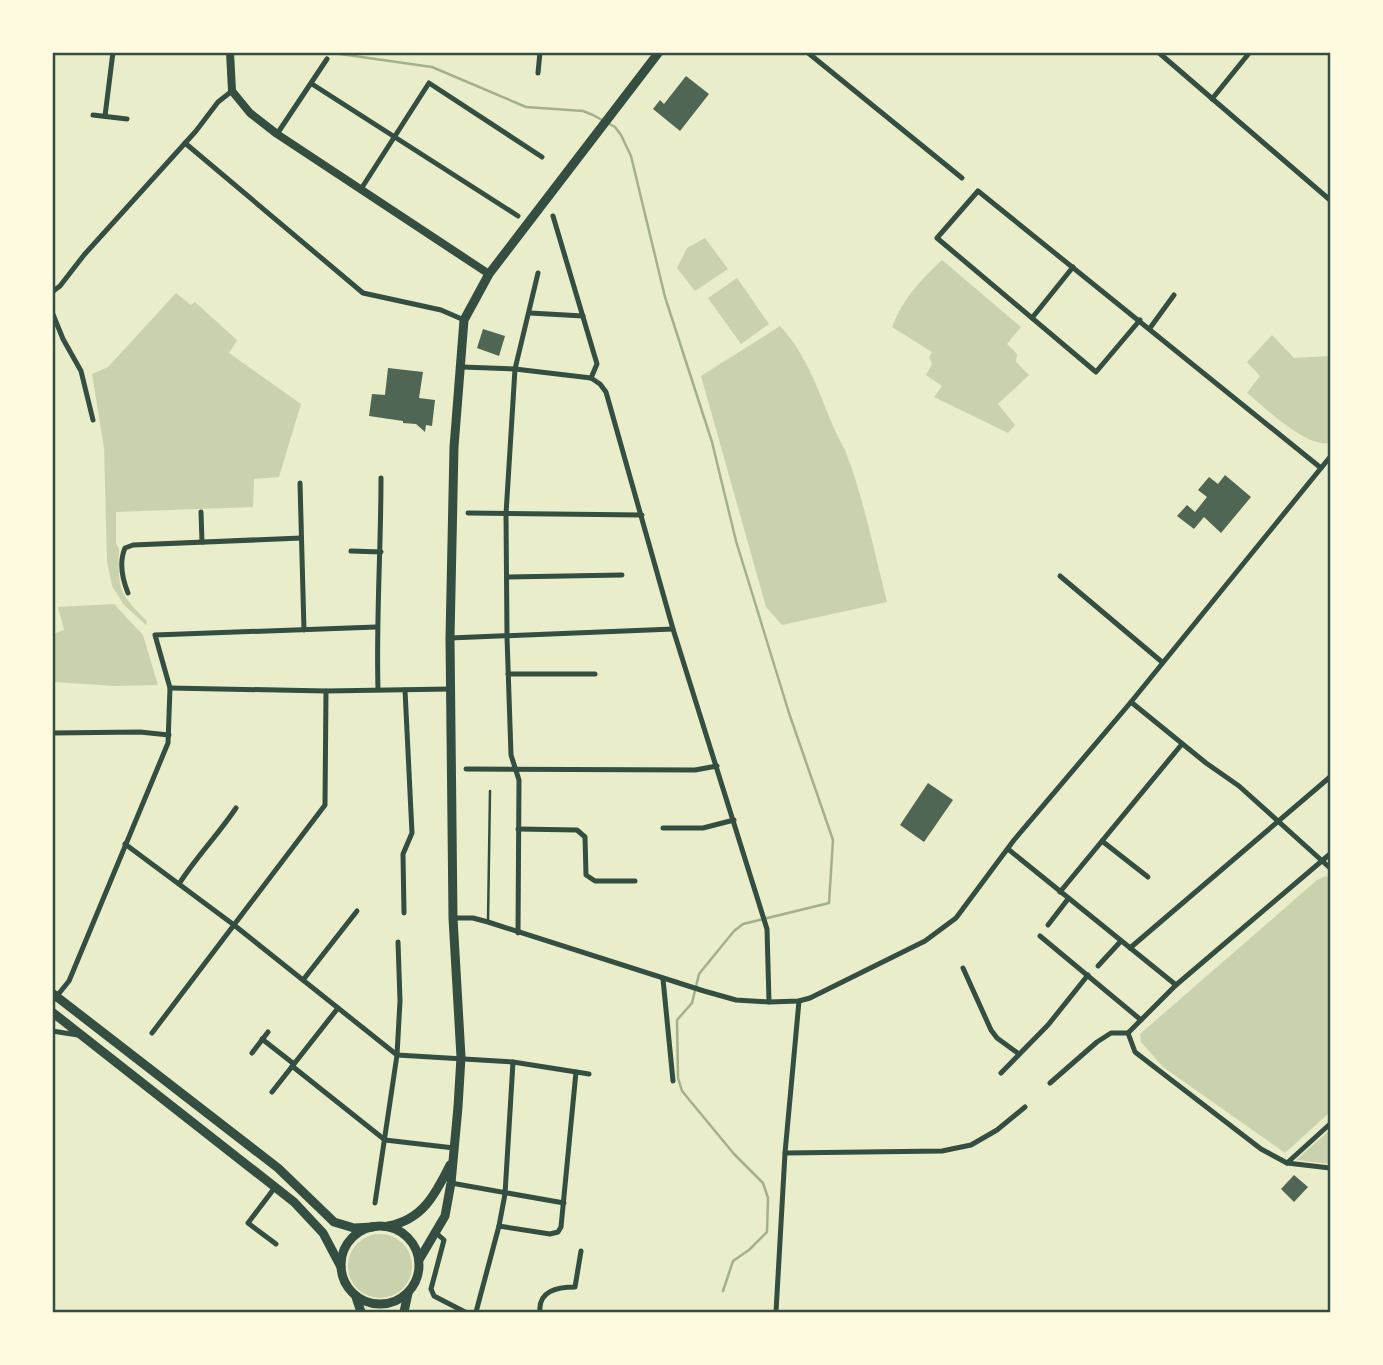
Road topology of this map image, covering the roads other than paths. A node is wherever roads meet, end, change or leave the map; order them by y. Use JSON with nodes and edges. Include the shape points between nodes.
{"nodes":[{"id":1,"x":230,"y":52,"type":"edge"},
{"id":2,"x":540,"y":52,"type":"edge"},
{"id":3,"x":659,"y":52,"type":"edge"},
{"id":4,"x":807,"y":52,"type":"edge"},
{"id":5,"x":1157,"y":52,"type":"edge"},
{"id":6,"x":1250,"y":52,"type":"edge"},
{"id":7,"x":112,"y":53,"type":"edge"},
{"id":8,"x":327,"y":59,"type":"dead end"},
{"id":9,"x":538,"y":73,"type":"dead end"},
{"id":10,"x":312,"y":84,"type":"junction"},
{"id":11,"x":232,"y":91,"type":"junction"},
{"id":12,"x":1212,"y":99,"type":"junction"},
{"id":13,"x":93,"y":115,"type":"dead end"},
{"id":14,"x":105,"y":116,"type":"junction"},
{"id":15,"x":127,"y":119,"type":"dead end"},
{"id":16,"x":277,"y":134,"type":"junction"},
{"id":17,"x":395,"y":135,"type":"junction"},
{"id":18,"x":186,"y":142,"type":"junction"},
{"id":19,"x":536,"y":143,"type":"dead end"},
{"id":20,"x":531,"y":149,"type":"junction"},
{"id":21,"x":542,"y":157,"type":"dead end"},
{"id":22,"x":962,"y":178,"type":"dead end"},
{"id":23,"x":361,"y":188,"type":"junction"},
{"id":24,"x":1331,"y":200,"type":"edge"},
{"id":25,"x":518,"y":216,"type":"dead end"},
{"id":26,"x":553,"y":216,"type":"dead end"},
{"id":27,"x":1073,"y":267,"type":"junction"},
{"id":28,"x":538,"y":273,"type":"dead end"},
{"id":29,"x":489,"y":274,"type":"junction"},
{"id":30,"x":52,"y":292,"type":"edge"},
{"id":31,"x":1174,"y":295,"type":"dead end"},
{"id":32,"x":52,"y":312,"type":"edge"},
{"id":33,"x":530,"y":313,"type":"junction"},
{"id":34,"x":583,"y":316,"type":"junction"},
{"id":35,"x":1032,"y":318,"type":"junction"},
{"id":36,"x":464,"y":320,"type":"junction"},
{"id":37,"x":1140,"y":320,"type":"junction"},
{"id":38,"x":1150,"y":328,"type":"junction"},
{"id":39,"x":462,"y":367,"type":"junction"},
{"id":40,"x":516,"y":369,"type":"junction"},
{"id":41,"x":591,"y":378,"type":"junction"},
{"id":42,"x":93,"y":420,"type":"dead end"},
{"id":43,"x":1331,"y":457,"type":"edge"},
{"id":44,"x":1321,"y":468,"type":"junction"},
{"id":45,"x":381,"y":478,"type":"dead end"},
{"id":46,"x":300,"y":483,"type":"dead end"},
{"id":47,"x":201,"y":512,"type":"dead end"},
{"id":48,"x":468,"y":513,"type":"dead end"},
{"id":49,"x":506,"y":514,"type":"junction"},
{"id":50,"x":642,"y":515,"type":"junction"},
{"id":51,"x":301,"y":538,"type":"junction"},
{"id":52,"x":202,"y":542,"type":"junction"},
{"id":53,"x":351,"y":551,"type":"dead end"},
{"id":54,"x":381,"y":552,"type":"junction"},
{"id":55,"x":622,"y":575,"type":"dead end"},
{"id":56,"x":1060,"y":576,"type":"dead end"},
{"id":57,"x":507,"y":578,"type":"junction"},
{"id":58,"x":128,"y":593,"type":"dead end"},
{"id":59,"x":376,"y":628,"type":"junction"},
{"id":60,"x":673,"y":629,"type":"junction"},
{"id":61,"x":304,"y":630,"type":"junction"},
{"id":62,"x":507,"y":637,"type":"junction"},
{"id":63,"x":450,"y":638,"type":"junction"},
{"id":64,"x":1162,"y":662,"type":"junction"},
{"id":65,"x":508,"y":674,"type":"junction"},
{"id":66,"x":595,"y":674,"type":"dead end"},
{"id":67,"x":170,"y":688,"type":"junction"},
{"id":68,"x":378,"y":689,"type":"junction"},
{"id":69,"x":451,"y":689,"type":"junction"},
{"id":70,"x":405,"y":690,"type":"junction"},
{"id":71,"x":326,"y":691,"type":"junction"},
{"id":72,"x":1131,"y":702,"type":"junction"},
{"id":73,"x":52,"y":733,"type":"edge"},
{"id":74,"x":169,"y":735,"type":"junction"},
{"id":75,"x":1182,"y":744,"type":"junction"},
{"id":76,"x":717,"y":766,"type":"junction"},
{"id":77,"x":466,"y":769,"type":"dead end"},
{"id":78,"x":515,"y":769,"type":"junction"},
{"id":79,"x":1331,"y":777,"type":"edge"},
{"id":80,"x":490,"y":791,"type":"dead end"},
{"id":81,"x":236,"y":808,"type":"dead end"},
{"id":82,"x":734,"y":820,"type":"junction"},
{"id":83,"x":1280,"y":821,"type":"junction"},
{"id":84,"x":663,"y":828,"type":"dead end"},
{"id":85,"x":518,"y":830,"type":"junction"},
{"id":86,"x":1102,"y":841,"type":"junction"},
{"id":87,"x":125,"y":845,"type":"junction"},
{"id":88,"x":1008,"y":849,"type":"junction"},
{"id":89,"x":1331,"y":854,"type":"edge"},
{"id":90,"x":1324,"y":860,"type":"junction"},
{"id":91,"x":1331,"y":868,"type":"edge"},
{"id":92,"x":1148,"y":877,"type":"dead end"},
{"id":93,"x":635,"y":881,"type":"dead end"},
{"id":94,"x":178,"y":884,"type":"junction"},
{"id":95,"x":1060,"y":892,"type":"junction"},
{"id":96,"x":1068,"y":899,"type":"junction"},
{"id":97,"x":357,"y":911,"type":"dead end"},
{"id":98,"x":404,"y":913,"type":"dead end"},
{"id":99,"x":453,"y":918,"type":"junction"},
{"id":100,"x":488,"y":922,"type":"junction"},
{"id":101,"x":234,"y":925,"type":"junction"},
{"id":102,"x":1048,"y":925,"type":"dead end"},
{"id":103,"x":518,"y":933,"type":"junction"},
{"id":104,"x":1040,"y":936,"type":"dead end"},
{"id":105,"x":1121,"y":941,"type":"junction"},
{"id":106,"x":398,"y":942,"type":"dead end"},
{"id":107,"x":1130,"y":948,"type":"junction"},
{"id":108,"x":1098,"y":966,"type":"dead end"},
{"id":109,"x":963,"y":968,"type":"dead end"},
{"id":110,"x":1088,"y":975,"type":"junction"},
{"id":111,"x":663,"y":979,"type":"junction"},
{"id":112,"x":303,"y":980,"type":"junction"},
{"id":113,"x":1177,"y":985,"type":"junction"},
{"id":114,"x":54,"y":997,"type":"edge"},
{"id":115,"x":799,"y":1001,"type":"junction"},
{"id":116,"x":769,"y":1002,"type":"junction"},
{"id":117,"x":338,"y":1008,"type":"junction"},
{"id":118,"x":52,"y":1012,"type":"edge"},
{"id":119,"x":1140,"y":1020,"type":"junction"},
{"id":120,"x":52,"y":1031,"type":"edge"},
{"id":121,"x":268,"y":1032,"type":"dead end"},
{"id":122,"x":152,"y":1033,"type":"dead end"},
{"id":123,"x":1128,"y":1034,"type":"junction"},
{"id":124,"x":262,"y":1039,"type":"junction"},
{"id":125,"x":87,"y":1040,"type":"junction"},
{"id":126,"x":252,"y":1053,"type":"dead end"},
{"id":127,"x":1019,"y":1054,"type":"junction"},
{"id":128,"x":397,"y":1055,"type":"junction"},
{"id":129,"x":461,"y":1057,"type":"junction"},
{"id":130,"x":513,"y":1062,"type":"junction"},
{"id":131,"x":293,"y":1065,"type":"junction"},
{"id":132,"x":576,"y":1072,"type":"junction"},
{"id":133,"x":589,"y":1073,"type":"dead end"},
{"id":134,"x":1001,"y":1073,"type":"dead end"},
{"id":135,"x":673,"y":1081,"type":"dead end"},
{"id":136,"x":1051,"y":1083,"type":"dead end"},
{"id":137,"x":272,"y":1092,"type":"dead end"},
{"id":138,"x":1025,"y":1107,"type":"dead end"},
{"id":139,"x":1331,"y":1124,"type":"edge"},
{"id":140,"x":385,"y":1140,"type":"junction"},
{"id":141,"x":454,"y":1148,"type":"junction"},
{"id":142,"x":785,"y":1153,"type":"junction"},
{"id":143,"x":452,"y":1160,"type":"junction"},
{"id":144,"x":1287,"y":1163,"type":"junction"},
{"id":145,"x":1331,"y":1168,"type":"edge"},
{"id":146,"x":451,"y":1183,"type":"junction"},
{"id":147,"x":276,"y":1186,"type":"junction"},
{"id":148,"x":505,"y":1194,"type":"junction"},
{"id":149,"x":375,"y":1203,"type":"dead end"},
{"id":150,"x":564,"y":1203,"type":"junction"},
{"id":151,"x":383,"y":1226,"type":"junction"},
{"id":152,"x":499,"y":1226,"type":"junction"},
{"id":153,"x":373,"y":1227,"type":"junction"},
{"id":154,"x":435,"y":1232,"type":"junction"},
{"id":155,"x":276,"y":1244,"type":"dead end"},
{"id":156,"x":580,"y":1251,"type":"dead end"},
{"id":157,"x":419,"y":1260,"type":"junction"},
{"id":158,"x":341,"y":1267,"type":"junction"},
{"id":159,"x":408,"y":1293,"type":"junction"},
{"id":160,"x":356,"y":1297,"type":"junction"},
{"id":161,"x":361,"y":1312,"type":"edge"},
{"id":162,"x":404,"y":1312,"type":"edge"},
{"id":163,"x":465,"y":1312,"type":"edge"},
{"id":164,"x":476,"y":1312,"type":"edge"},
{"id":165,"x":540,"y":1312,"type":"edge"},
{"id":166,"x":776,"y":1312,"type":"edge"}],
"edges":[{"from":1,"to":11,"type":"main road"},
{"from":2,"to":9,"type":"street"},
{"from":3,"to":29,"type":"main road"},
{"from":4,"to":22,"type":"street"},
{"from":5,"to":12,"type":"street"},
{"from":6,"to":12,"type":"street"},
{"from":7,"to":14,"type":"street"},
{"from":8,"to":10,"type":"street"},
{"from":10,"to":16,"type":"street"},
{"from":10,"to":17,"type":"street"},
{"from":11,"to":16,"type":"main road"},
{"from":11,"to":18,"type":"street"},
{"from":12,"to":24,"type":"street"},
{"from":13,"to":14,"type":"street"},
{"from":14,"to":15,"type":"street"},
{"from":16,"to":23,"type":"main road"},
{"from":17,"to":20,"type":"street","via":[[429,83]]},
{"from":17,"to":23,"type":"street"},
{"from":17,"to":25,"type":"street"},
{"from":18,"to":30,"type":"street"},
{"from":18,"to":36,"type":"street","via":[[363,293],[441,310]]},
{"from":19,"to":20,"type":"street"},
{"from":20,"to":21,"type":"street"},
{"from":23,"to":29,"type":"main road"},
{"from":26,"to":34,"type":"street"},
{"from":27,"to":35,"type":"street"},
{"from":27,"to":35,"type":"street","via":[[978,191],[937,238]]},
{"from":27,"to":37,"type":"street"},
{"from":28,"to":33,"type":"street"},
{"from":29,"to":36,"type":"main road"},
{"from":31,"to":38,"type":"street"},
{"from":32,"to":42,"type":"street","via":[[81,370]]},
{"from":33,"to":34,"type":"street"},
{"from":33,"to":40,"type":"street"},
{"from":34,"to":41,"type":"street","via":[[597,364]]},
{"from":35,"to":37,"type":"street","via":[[1096,372]]},
{"from":36,"to":39,"type":"main road"},
{"from":37,"to":38,"type":"street"},
{"from":38,"to":44,"type":"street"},
{"from":39,"to":40,"type":"street"},
{"from":39,"to":63,"type":"main road","via":[[454,447]]},
{"from":40,"to":41,"type":"street"},
{"from":40,"to":49,"type":"street"},
{"from":41,"to":50,"type":"street","via":[[606,392]]},
{"from":43,"to":44,"type":"street"},
{"from":44,"to":64,"type":"street"},
{"from":45,"to":54,"type":"street"},
{"from":46,"to":51,"type":"street"},
{"from":47,"to":52,"type":"street"},
{"from":48,"to":49,"type":"street"},
{"from":49,"to":50,"type":"street"},
{"from":49,"to":57,"type":"street"},
{"from":50,"to":60,"type":"street"},
{"from":51,"to":52,"type":"street"},
{"from":51,"to":61,"type":"street"},
{"from":52,"to":58,"type":"street","via":[[125,548],[123,578]]},
{"from":53,"to":54,"type":"street"},
{"from":54,"to":59,"type":"street"},
{"from":55,"to":57,"type":"street"},
{"from":56,"to":64,"type":"street"},
{"from":57,"to":62,"type":"street"},
{"from":59,"to":61,"type":"street"},
{"from":59,"to":68,"type":"street"},
{"from":60,"to":62,"type":"street"},
{"from":60,"to":76,"type":"street"},
{"from":61,"to":67,"type":"street","via":[[155,635]]},
{"from":62,"to":63,"type":"street"},
{"from":62,"to":65,"type":"street"},
{"from":63,"to":69,"type":"main road"},
{"from":64,"to":72,"type":"street"},
{"from":65,"to":66,"type":"street"},
{"from":65,"to":78,"type":"street"},
{"from":67,"to":71,"type":"street"},
{"from":67,"to":74,"type":"street"},
{"from":68,"to":70,"type":"street"},
{"from":68,"to":71,"type":"street"},
{"from":69,"to":70,"type":"street"},
{"from":69,"to":99,"type":"main road"},
{"from":70,"to":98,"type":"street","via":[[412,833],[402,854]]},
{"from":71,"to":101,"type":"street","via":[[325,805]]},
{"from":72,"to":75,"type":"street"},
{"from":72,"to":88,"type":"street"},
{"from":73,"to":74,"type":"street"},
{"from":74,"to":87,"type":"street"},
{"from":75,"to":83,"type":"street"},
{"from":75,"to":86,"type":"street"},
{"from":76,"to":78,"type":"street","via":[[695,770]]},
{"from":76,"to":82,"type":"street"},
{"from":77,"to":78,"type":"street"},
{"from":78,"to":85,"type":"street"},
{"from":79,"to":83,"type":"street"},
{"from":80,"to":100,"type":"lane"},
{"from":81,"to":94,"type":"street"},
{"from":82,"to":84,"type":"street","via":[[703,828]]},
{"from":82,"to":116,"type":"street","via":[[767,929]]},
{"from":83,"to":90,"type":"street"},
{"from":83,"to":107,"type":"street"},
{"from":85,"to":93,"type":"street","via":[[577,830],[585,838],[586,875],[595,881]]},
{"from":85,"to":103,"type":"street"},
{"from":86,"to":92,"type":"street"},
{"from":86,"to":95,"type":"street"},
{"from":87,"to":94,"type":"street"},
{"from":87,"to":114,"type":"street","via":[[69,981]]},
{"from":88,"to":95,"type":"street"},
{"from":88,"to":115,"type":"street","via":[[956,918],[925,942]]},
{"from":89,"to":90,"type":"street"},
{"from":90,"to":91,"type":"street"},
{"from":90,"to":113,"type":"street"},
{"from":94,"to":101,"type":"street"},
{"from":95,"to":96,"type":"street"},
{"from":96,"to":102,"type":"street"},
{"from":96,"to":105,"type":"street"},
{"from":97,"to":112,"type":"street"},
{"from":99,"to":100,"type":"street"},
{"from":99,"to":129,"type":"main road"},
{"from":100,"to":103,"type":"street"},
{"from":101,"to":112,"type":"street"},
{"from":101,"to":122,"type":"street"},
{"from":103,"to":111,"type":"street"},
{"from":104,"to":110,"type":"street"},
{"from":105,"to":107,"type":"street"},
{"from":105,"to":108,"type":"street"},
{"from":106,"to":128,"type":"street"},
{"from":107,"to":113,"type":"street"},
{"from":109,"to":127,"type":"street","via":[[991,1030]]},
{"from":110,"to":119,"type":"street"},
{"from":110,"to":127,"type":"street"},
{"from":111,"to":116,"type":"street","via":[[736,1000]]},
{"from":111,"to":135,"type":"street"},
{"from":112,"to":117,"type":"street"},
{"from":113,"to":119,"type":"street"},
{"from":114,"to":153,"type":"main road","via":[[278,1168],[334,1222]]},
{"from":115,"to":116,"type":"street"},
{"from":115,"to":142,"type":"street"},
{"from":117,"to":128,"type":"street"},
{"from":117,"to":131,"type":"street"},
{"from":118,"to":125,"type":"main road"},
{"from":119,"to":123,"type":"street"},
{"from":120,"to":125,"type":"street"},
{"from":121,"to":124,"type":"street"},
{"from":123,"to":136,"type":"street","via":[[1111,1033]]},
{"from":123,"to":144,"type":"street","via":[[1135,1052],[1261,1150]]},
{"from":124,"to":126,"type":"street"},
{"from":124,"to":131,"type":"street"},
{"from":125,"to":147,"type":"main road"},
{"from":127,"to":134,"type":"street"},
{"from":128,"to":129,"type":"street"},
{"from":128,"to":140,"type":"street"},
{"from":129,"to":130,"type":"street"},
{"from":129,"to":141,"type":"main road"},
{"from":130,"to":132,"type":"street"},
{"from":130,"to":148,"type":"street"},
{"from":131,"to":137,"type":"street"},
{"from":131,"to":140,"type":"street"},
{"from":132,"to":133,"type":"street"},
{"from":132,"to":150,"type":"street"},
{"from":138,"to":142,"type":"street","via":[[971,1145],[942,1151]]},
{"from":139,"to":144,"type":"street"},
{"from":140,"to":141,"type":"street"},
{"from":140,"to":149,"type":"street"},
{"from":141,"to":143,"type":"main road"},
{"from":142,"to":166,"type":"street"},
{"from":143,"to":146,"type":"main road"},
{"from":143,"to":151,"type":"main road","via":[[426,1206],[410,1219]]},
{"from":144,"to":145,"type":"street"},
{"from":146,"to":148,"type":"street"},
{"from":146,"to":154,"type":"main road","via":[[445,1216]]},
{"from":147,"to":155,"type":"street","via":[[248,1223]]},
{"from":147,"to":158,"type":"main road","via":[[313,1220]]},
{"from":148,"to":150,"type":"street"},
{"from":148,"to":152,"type":"street"},
{"from":150,"to":152,"type":"street","via":[[558,1233]]},
{"from":151,"to":153,"type":"main road"},
{"from":151,"to":157,"type":"main road","via":[[406,1236]]},
{"from":152,"to":164,"type":"street"},
{"from":153,"to":158,"type":"main road","via":[[350,1240]]},
{"from":154,"to":157,"type":"main road"},
{"from":154,"to":163,"type":"street","via":[[444,1240],[431,1289],[434,1296]]},
{"from":156,"to":165,"type":"street","via":[[575,1287],[556,1287],[543,1296]]},
{"from":157,"to":159,"type":"main road","via":[[418,1276]]},
{"from":158,"to":160,"type":"main road","via":[[348,1289]]},
{"from":159,"to":160,"type":"main road","via":[[379,1305]]},
{"from":159,"to":162,"type":"main road"},
{"from":160,"to":161,"type":"main road"}]}
